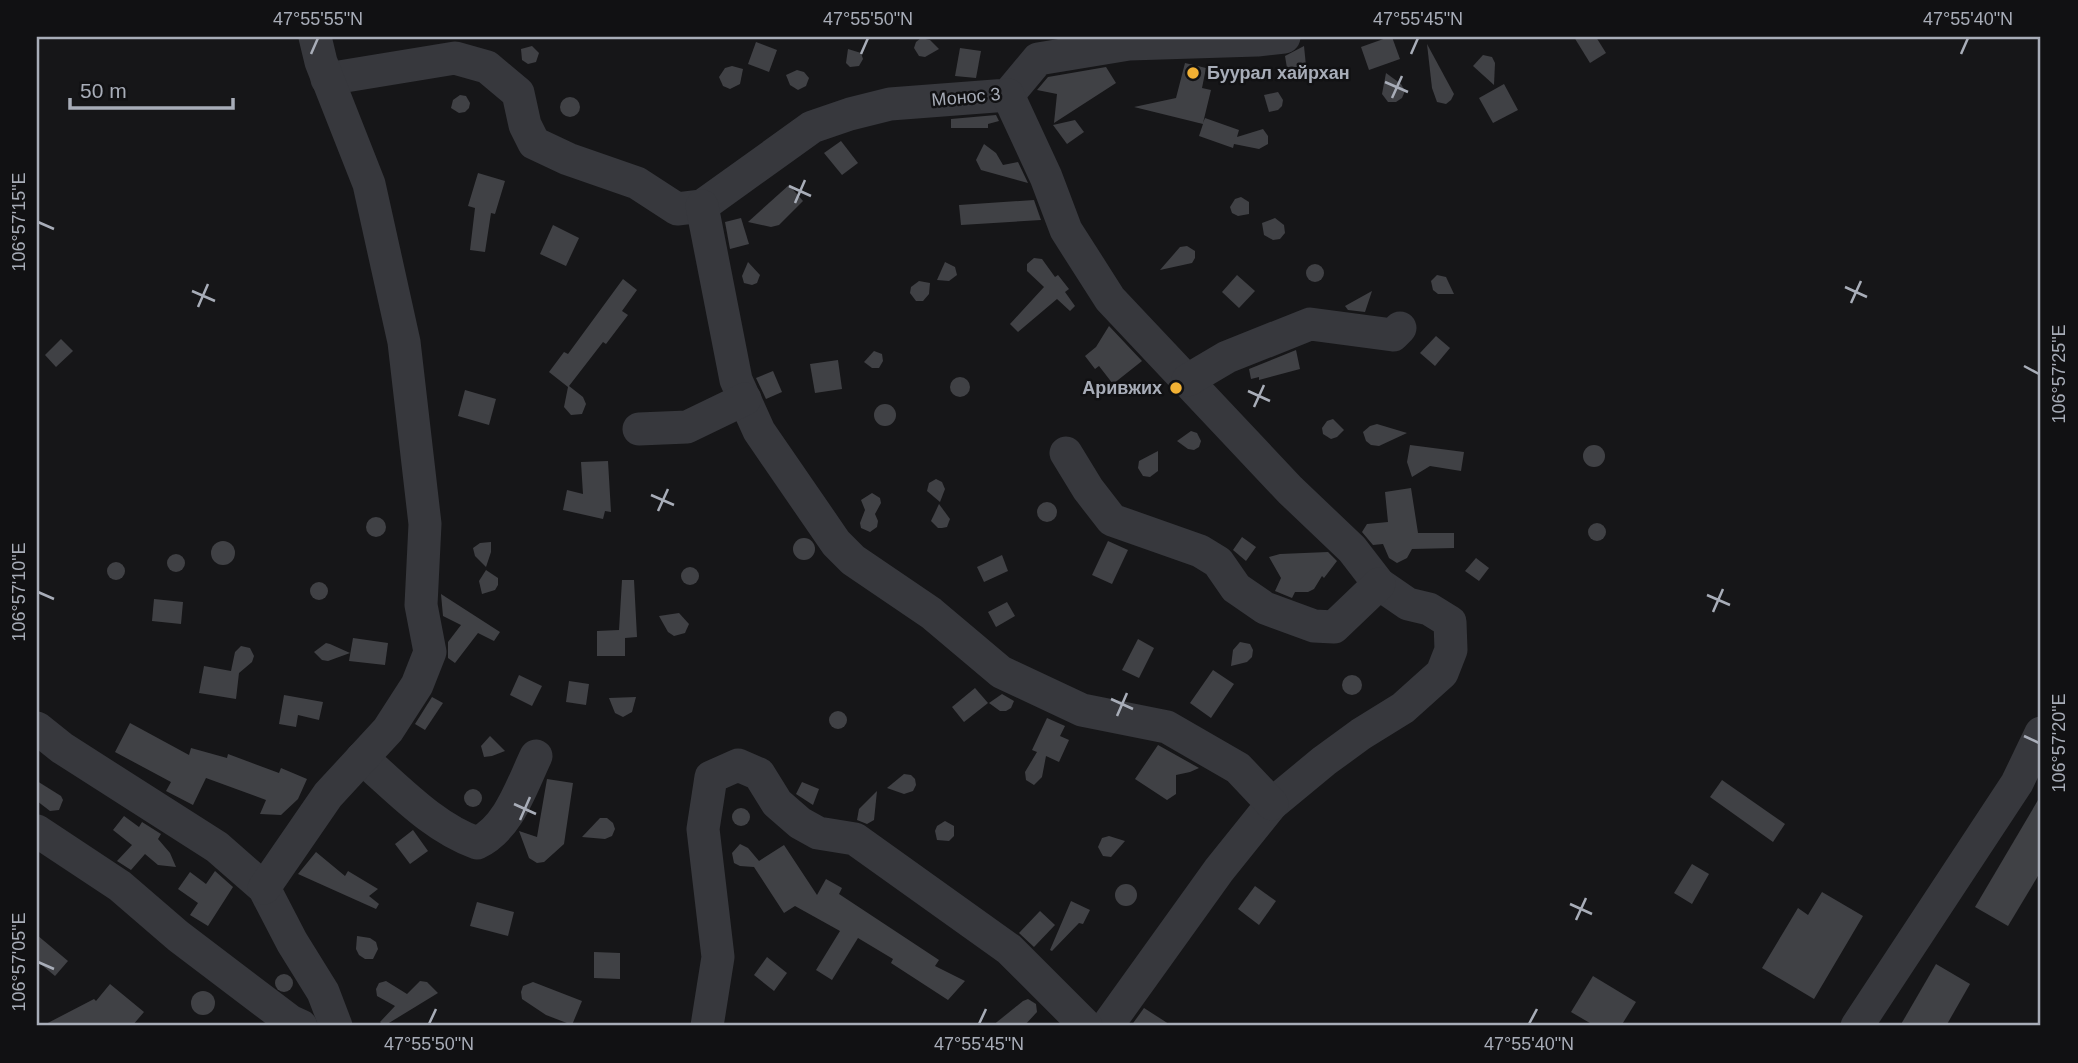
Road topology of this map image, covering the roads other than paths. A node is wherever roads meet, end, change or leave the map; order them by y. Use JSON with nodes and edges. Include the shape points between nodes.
{"nodes":[{"id":1,"x":315,"y":37,"type":"edge"},
{"id":2,"x":1284,"y":37,"type":"edge"},
{"id":3,"x":1223,"y":38,"type":"edge"},
{"id":4,"x":1035,"y":48,"type":"edge"},
{"id":5,"x":327,"y":79,"type":"junction"},
{"id":6,"x":1008,"y":95,"type":"junction"},
{"id":7,"x":702,"y":206,"type":"junction"},
{"id":8,"x":1400,"y":328,"type":"dead end"},
{"id":9,"x":1188,"y":380,"type":"junction"},
{"id":10,"x":745,"y":399,"type":"junction"},
{"id":11,"x":639,"y":429,"type":"dead end"},
{"id":12,"x":1066,"y":453,"type":"dead end"},
{"id":13,"x":1379,"y":584,"type":"junction"},
{"id":14,"x":37,"y":728,"type":"edge"},
{"id":15,"x":2041,"y":733,"type":"edge"},
{"id":16,"x":536,"y":755,"type":"dead end"},
{"id":17,"x":362,"y":758,"type":"junction"},
{"id":18,"x":1272,"y":804,"type":"junction"},
{"id":19,"x":37,"y":831,"type":"edge"},
{"id":20,"x":264,"y":888,"type":"junction"},
{"id":21,"x":301,"y":1026,"type":"edge"},
{"id":22,"x":336,"y":1026,"type":"edge"},
{"id":23,"x":707,"y":1026,"type":"edge"},
{"id":24,"x":1086,"y":1026,"type":"edge"},
{"id":25,"x":1107,"y":1026,"type":"edge"},
{"id":26,"x":1857,"y":1026,"type":"edge"}],
"edges":[{"from":1,"to":5,"type":"street"},
{"from":2,"to":3,"type":"street","name":"Монос 3"},
{"from":3,"to":4,"type":"street","name":"Монос 3"},
{"from":4,"to":6,"type":"street","name":"Монос 3"},
{"from":5,"to":7,"type":"street","via":[[455,58],[486,67],[517,93],[534,143],[637,183],[677,209]]},
{"from":5,"to":17,"type":"street","via":[[369,184],[404,342],[425,524],[421,605],[430,652],[388,730]]},
{"from":6,"to":7,"type":"street","name":"Монос 3","via":[[890,104],[812,127]]},
{"from":6,"to":9,"type":"street","via":[[1066,230],[1110,299]]},
{"from":7,"to":10,"type":"street","via":[[736,380]]},
{"from":8,"to":9,"type":"street","via":[[1393,335],[1310,324],[1227,356]]},
{"from":9,"to":13,"type":"street","via":[[1352,549]]},
{"from":10,"to":11,"type":"street","via":[[687,427]]},
{"from":10,"to":18,"type":"street","via":[[759,431],[836,543],[853,560],[931,613],[1001,672],[1082,710],[1167,727],[1238,768]]},
{"from":12,"to":13,"type":"street","via":[[1112,520],[1200,551],[1218,562],[1236,588],[1265,608],[1314,626],[1334,627]]},
{"from":13,"to":18,"type":"street","via":[[1408,604],[1429,609],[1450,622],[1451,650],[1442,673],[1403,708],[1333,754]]},
{"from":14,"to":20,"type":"street","via":[[217,847]]},
{"from":15,"to":26,"type":"street","via":[[2017,783]]},
{"from":16,"to":17,"type":"street","via":[[499,825],[477,843],[419,808]]},
{"from":17,"to":20,"type":"street","via":[[328,795]]},
{"from":18,"to":25,"type":"street"},
{"from":19,"to":21,"type":"street","via":[[120,886],[178,936]]},
{"from":20,"to":22,"type":"street","via":[[323,992]]},
{"from":23,"to":24,"type":"street","via":[[718,957],[703,829],[711,777],[738,765],[759,774],[777,803],[800,823],[818,832],[855,839],[1009,949]]}]}
